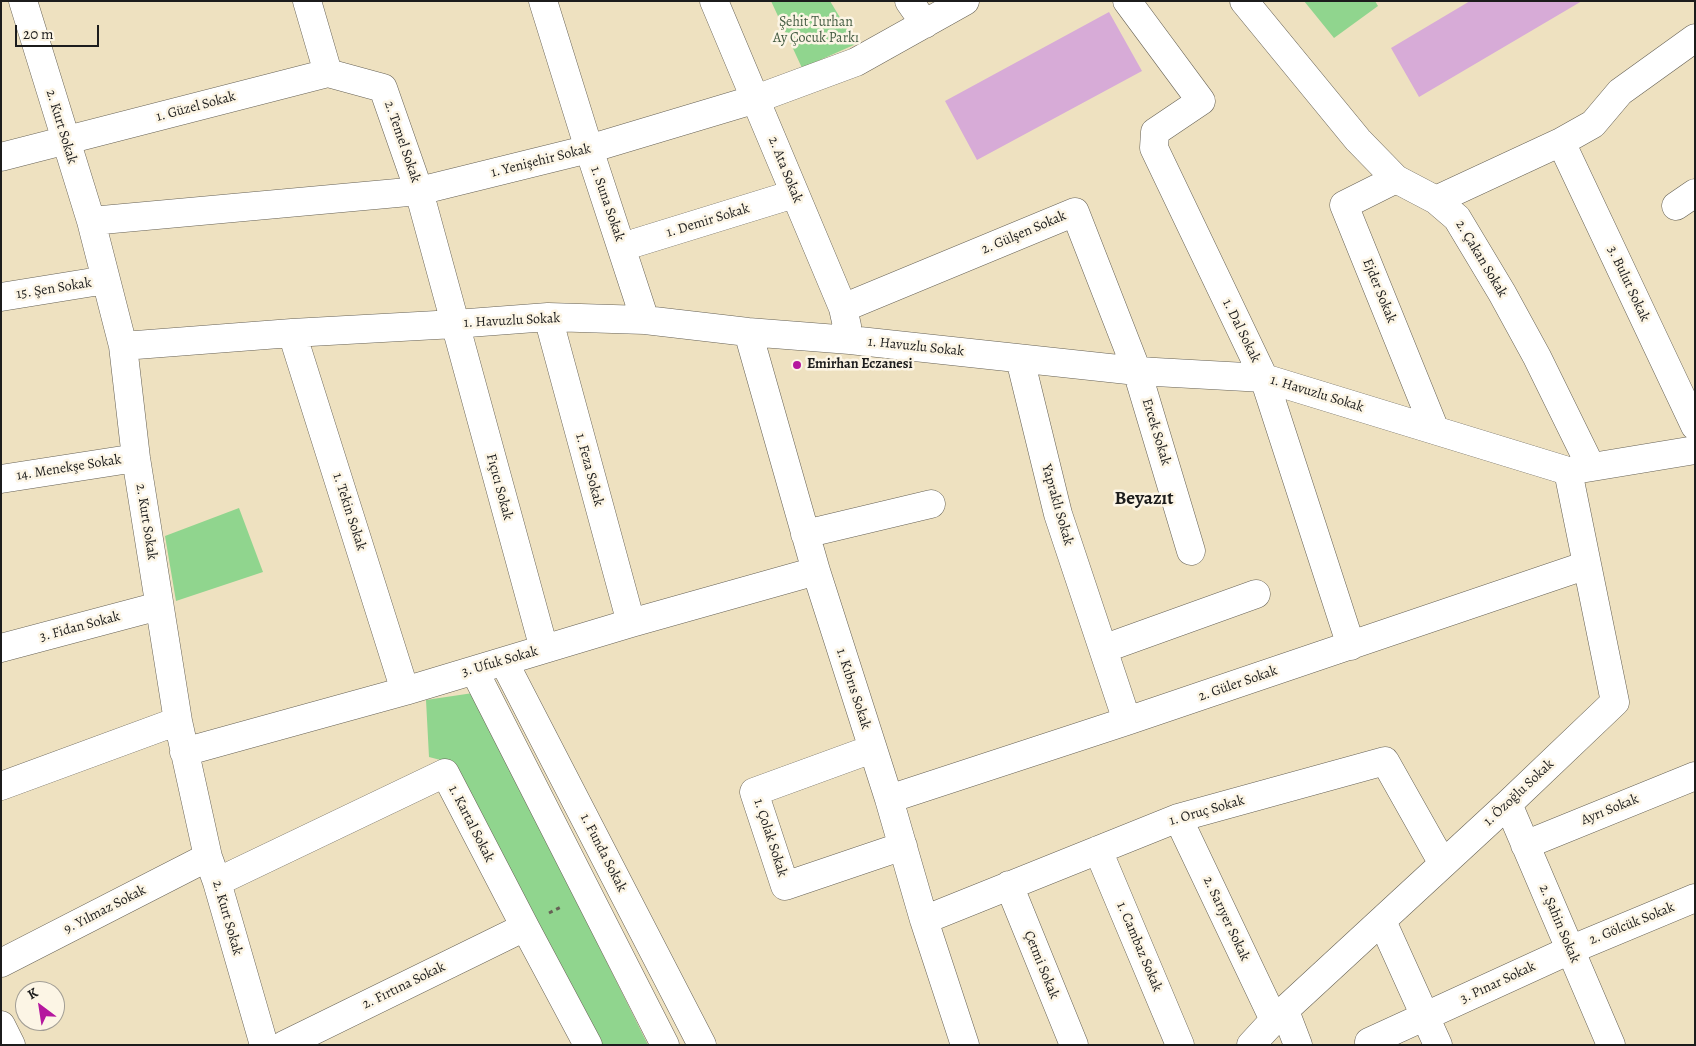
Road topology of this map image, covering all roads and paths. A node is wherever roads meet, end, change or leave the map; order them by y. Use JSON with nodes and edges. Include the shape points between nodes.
{"nodes":[{"id":1,"x":17,"y":1,"type":"edge"},
{"id":2,"x":23,"y":1,"type":"edge"},
{"id":3,"x":307,"y":1,"type":"edge"},
{"id":4,"x":543,"y":1,"type":"edge"},
{"id":5,"x":714,"y":1,"type":"edge"},
{"id":6,"x":909,"y":1,"type":"edge"},
{"id":7,"x":965,"y":1,"type":"edge"},
{"id":8,"x":1127,"y":1,"type":"edge"},
{"id":9,"x":1244,"y":1,"type":"edge"},
{"id":10,"x":1,"y":7,"type":"edge"},
{"id":11,"x":925,"y":24,"type":"junction"},
{"id":12,"x":1695,"y":38,"type":"edge"},
{"id":13,"x":328,"y":73,"type":"junction"},
{"id":14,"x":756,"y":99,"type":"junction"},
{"id":15,"x":65,"y":142,"type":"junction"},
{"id":16,"x":1561,"y":142,"type":"junction"},
{"id":17,"x":589,"y":149,"type":"junction"},
{"id":18,"x":1,"y":157,"type":"edge"},
{"id":19,"x":1396,"y":179,"type":"junction"},
{"id":20,"x":419,"y":191,"type":"junction"},
{"id":21,"x":794,"y":194,"type":"junction"},
{"id":22,"x":1436,"y":200,"type":"junction"},
{"id":23,"x":91,"y":221,"type":"junction"},
{"id":24,"x":622,"y":247,"type":"junction"},
{"id":25,"x":106,"y":280,"type":"junction"},
{"id":26,"x":1,"y":297,"type":"edge"},
{"id":27,"x":843,"y":308,"type":"junction"},
{"id":28,"x":548,"y":317,"type":"junction"},
{"id":29,"x":645,"y":320,"type":"junction"},
{"id":30,"x":455,"y":324,"type":"junction"},
{"id":31,"x":748,"y":332,"type":"junction"},
{"id":32,"x":292,"y":333,"type":"junction"},
{"id":33,"x":850,"y":340,"type":"junction"},
{"id":34,"x":123,"y":346,"type":"junction"},
{"id":35,"x":1020,"y":358,"type":"junction"},
{"id":36,"x":1137,"y":371,"type":"junction"},
{"id":37,"x":1264,"y":378,"type":"junction"},
{"id":38,"x":1695,"y":426,"type":"edge"},
{"id":39,"x":1435,"y":430,"type":"junction"},
{"id":40,"x":1695,"y":450,"type":"edge"},
{"id":41,"x":136,"y":458,"type":"junction"},
{"id":42,"x":1580,"y":468,"type":"junction"},
{"id":43,"x":1,"y":479,"type":"edge"},
{"id":44,"x":931,"y":504,"type":"dead end"},
{"id":45,"x":805,"y":534,"type":"junction"},
{"id":46,"x":1192,"y":551,"type":"dead end"},
{"id":47,"x":1587,"y":565,"type":"junction"},
{"id":48,"x":816,"y":572,"type":"junction"},
{"id":49,"x":1256,"y":594,"type":"dead end"},
{"id":50,"x":159,"y":606,"type":"junction"},
{"id":51,"x":631,"y":623,"type":"junction"},
{"id":52,"x":1351,"y":646,"type":"junction"},
{"id":53,"x":1,"y":648,"type":"edge"},
{"id":54,"x":1103,"y":649,"type":"junction"},
{"id":55,"x":544,"y":650,"type":"junction"},
{"id":56,"x":504,"y":662,"type":"junction"},
{"id":57,"x":474,"y":670,"type":"junction"},
{"id":58,"x":405,"y":691,"type":"junction"},
{"id":59,"x":178,"y":721,"type":"junction"},
{"id":60,"x":1127,"y":721,"type":"junction"},
{"id":61,"x":872,"y":749,"type":"junction"},
{"id":62,"x":184,"y":752,"type":"junction"},
{"id":63,"x":1695,"y":776,"type":"edge"},
{"id":64,"x":1,"y":786,"type":"edge"},
{"id":65,"x":889,"y":799,"type":"junction"},
{"id":66,"x":1508,"y":804,"type":"junction"},
{"id":67,"x":1178,"y":818,"type":"junction"},
{"id":68,"x":1525,"y":845,"type":"junction"},
{"id":69,"x":903,"y":846,"type":"junction"},
{"id":70,"x":1098,"y":850,"type":"junction"},
{"id":71,"x":208,"y":857,"type":"junction"},
{"id":72,"x":1443,"y":864,"type":"junction"},
{"id":73,"x":217,"y":882,"type":"junction"},
{"id":74,"x":1009,"y":885,"type":"junction"},
{"id":75,"x":588,"y":892,"type":"junction"},
{"id":76,"x":1695,"y":898,"type":"edge"},
{"id":77,"x":924,"y":920,"type":"junction"},
{"id":78,"x":1382,"y":921,"type":"junction"},
{"id":79,"x":525,"y":927,"type":"junction"},
{"id":80,"x":1570,"y":950,"type":"junction"},
{"id":81,"x":1,"y":963,"type":"edge"},
{"id":82,"x":1279,"y":1016,"type":"junction"},
{"id":83,"x":1426,"y":1016,"type":"junction"},
{"id":84,"x":1,"y":1025,"type":"edge"},
{"id":85,"x":1369,"y":1042,"type":"dead end"},
{"id":86,"x":11,"y":1045,"type":"edge"},
{"id":87,"x":264,"y":1045,"type":"edge"},
{"id":88,"x":284,"y":1045,"type":"edge"},
{"id":89,"x":588,"y":1045,"type":"edge"},
{"id":90,"x":665,"y":1045,"type":"edge"},
{"id":91,"x":702,"y":1045,"type":"edge"},
{"id":92,"x":966,"y":1045,"type":"edge"},
{"id":93,"x":1074,"y":1045,"type":"edge"},
{"id":94,"x":1180,"y":1045,"type":"edge"},
{"id":95,"x":1251,"y":1045,"type":"edge"},
{"id":96,"x":1298,"y":1045,"type":"edge"},
{"id":97,"x":1438,"y":1045,"type":"edge"},
{"id":98,"x":1611,"y":1045,"type":"edge"}],
"edges":[{"from":1,"to":10,"type":"street"},
{"from":2,"to":15,"type":"street","name":"2. Kurt Sokak"},
{"from":3,"to":13,"type":"street"},
{"from":4,"to":17,"type":"street","name":"1. Suna Sokak"},
{"from":5,"to":14,"type":"street","name":"2. Ata Sokak"},
{"from":6,"to":11,"type":"street"},
{"from":7,"to":11,"type":"street","name":"1. Yenişehir Sokak"},
{"from":8,"to":37,"type":"street","name":"1. Dal Sokak","via":[[1201,101],[1155,132],[1154,148]]},
{"from":9,"to":19,"type":"street","name":"2. Çakan Sokak","via":[[1358,140]]},
{"from":11,"to":14,"type":"street","name":"1. Yenişehir Sokak","via":[[856,62]]},
{"from":12,"to":16,"type":"street","via":[[1620,92],[1593,124]]},
{"from":13,"to":15,"type":"street","name":"1. Güzel Sokak"},
{"from":13,"to":20,"type":"street","name":"2. Temel Sokak","via":[[383,88]]},
{"from":14,"to":17,"type":"street","name":"1. Yenişehir Sokak"},
{"from":14,"to":21,"type":"street","name":"2. Ata Sokak"},
{"from":15,"to":18,"type":"street","name":"1. Güzel Sokak"},
{"from":15,"to":23,"type":"street","name":"2. Kurt Sokak"},
{"from":16,"to":22,"type":"street"},
{"from":16,"to":38,"type":"street","name":"3. Bulut Sokak"},
{"from":17,"to":20,"type":"street","name":"1. Yenişehir Sokak"},
{"from":17,"to":24,"type":"street","name":"1. Suna Sokak"},
{"from":19,"to":22,"type":"street","name":"2. Çakan Sokak"},
{"from":19,"to":39,"type":"street","name":"Ejder Sokak","via":[[1344,205]]},
{"from":20,"to":23,"type":"street","name":"1. Yenişehir Sokak"},
{"from":20,"to":30,"type":"street","name":"2. Temel Sokak"},
{"from":21,"to":24,"type":"street","name":"1. Demir Sokak"},
{"from":21,"to":27,"type":"street","name":"2. Ata Sokak"},
{"from":22,"to":42,"type":"street","name":"2. Çakan Sokak","via":[[1457,218],[1537,356]]},
{"from":23,"to":25,"type":"street","name":"2. Kurt Sokak"},
{"from":24,"to":29,"type":"street","name":"1. Suna Sokak"},
{"from":25,"to":26,"type":"street","name":"15. Şen Sokak"},
{"from":25,"to":34,"type":"street","name":"2. Kurt Sokak"},
{"from":27,"to":33,"type":"street","name":"2. Ata Sokak"},
{"from":27,"to":36,"type":"street","name":"2. Gülşen Sokak","via":[[1075,212]]},
{"from":28,"to":29,"type":"street","name":"1. Havuzlu Sokak"},
{"from":28,"to":30,"type":"street","name":"1. Havuzlu Sokak"},
{"from":28,"to":51,"type":"street","name":"1. Feza Sokak"},
{"from":29,"to":31,"type":"street","name":"1. Havuzlu Sokak"},
{"from":30,"to":32,"type":"street","name":"1. Havuzlu Sokak"},
{"from":30,"to":55,"type":"street","name":"Fıçıcı Sokak"},
{"from":31,"to":33,"type":"street","name":"1. Havuzlu Sokak"},
{"from":31,"to":45,"type":"street","name":"1. Kıbrıs Sokak"},
{"from":32,"to":34,"type":"street","name":"1. Havuzlu Sokak"},
{"from":32,"to":58,"type":"street","name":"1. Tekin Sokak"},
{"from":33,"to":35,"type":"street","name":"1. Havuzlu Sokak"},
{"from":34,"to":41,"type":"street","name":"2. Kurt Sokak"},
{"from":35,"to":36,"type":"street","name":"1. Havuzlu Sokak"},
{"from":35,"to":54,"type":"street","name":"Yapraklı Sokak","via":[[1058,514]]},
{"from":36,"to":37,"type":"street","name":"1. Havuzlu Sokak"},
{"from":36,"to":46,"type":"street","name":"Ercek Sokak"},
{"from":37,"to":39,"type":"street","name":"1. Havuzlu Sokak"},
{"from":37,"to":52,"type":"street","name":"1. Dal Sokak"},
{"from":39,"to":42,"type":"street","name":"1. Havuzlu Sokak"},
{"from":40,"to":42,"type":"street","name":"1. Havuzlu Sokak"},
{"from":41,"to":43,"type":"street","name":"14. Menekşe Sokak"},
{"from":41,"to":50,"type":"street","name":"2. Kurt Sokak"},
{"from":42,"to":47,"type":"street","name":"1. Özoğlu Sokak"},
{"from":44,"to":45,"type":"street"},
{"from":45,"to":48,"type":"street","name":"1. Kıbrıs Sokak"},
{"from":47,"to":52,"type":"street","name":"2. Güler Sokak"},
{"from":47,"to":66,"type":"street","name":"1. Özoğlu Sokak","via":[[1615,702]]},
{"from":48,"to":51,"type":"street","name":"3. Ufuk Sokak"},
{"from":48,"to":61,"type":"street","name":"1. Kıbrıs Sokak"},
{"from":49,"to":54,"type":"street"},
{"from":50,"to":53,"type":"street","name":"3. Fidan Sokak"},
{"from":50,"to":59,"type":"street","name":"2. Kurt Sokak"},
{"from":51,"to":55,"type":"street","name":"3. Ufuk Sokak"},
{"from":52,"to":60,"type":"street","name":"2. Güler Sokak"},
{"from":54,"to":60,"type":"street","name":"Yapraklı Sokak"},
{"from":55,"to":56,"type":"street","name":"3. Ufuk Sokak"},
{"from":56,"to":57,"type":"street","name":"3. Ufuk Sokak"},
{"from":56,"to":91,"type":"street","name":"1. Funda Sokak"},
{"from":57,"to":58,"type":"street","name":"3. Ufuk Sokak"},
{"from":57,"to":75,"type":"street"},
{"from":58,"to":62,"type":"street","name":"3. Ufuk Sokak"},
{"from":59,"to":62,"type":"street","name":"2. Kurt Sokak"},
{"from":59,"to":64,"type":"street"},
{"from":60,"to":65,"type":"street","name":"2. Güler Sokak"},
{"from":61,"to":65,"type":"street","name":"1. Kıbrıs Sokak"},
{"from":61,"to":69,"type":"street","name":"1. Çolak Sokak","via":[[754,792],[785,886]]},
{"from":62,"to":71,"type":"street","name":"2. Kurt Sokak"},
{"from":63,"to":68,"type":"street","name":"Ayrı Sokak"},
{"from":65,"to":69,"type":"street","name":"1. Kıbrıs Sokak"},
{"from":66,"to":68,"type":"street","name":"2. Şahin Sokak"},
{"from":66,"to":72,"type":"street","name":"1. Özoğlu Sokak"},
{"from":67,"to":70,"type":"street","name":"1. Oruç Sokak"},
{"from":67,"to":72,"type":"street","name":"1. Oruç Sokak","via":[[1385,761]]},
{"from":67,"to":82,"type":"street","name":"2. Sarıyer Sokak"},
{"from":68,"to":80,"type":"street","name":"2. Şahin Sokak"},
{"from":69,"to":77,"type":"street","name":"1. Kıbrıs Sokak"},
{"from":70,"to":74,"type":"street","name":"1. Oruç Sokak"},
{"from":70,"to":94,"type":"street","name":"1. Cambaz Sokak"},
{"from":71,"to":73,"type":"street","name":"2. Kurt Sokak"},
{"from":71,"to":81,"type":"street","name":"9. Yılmaz Sokak"},
{"from":72,"to":78,"type":"street","name":"1. Özoğlu Sokak"},
{"from":73,"to":79,"type":"street","name":"1. Kartal Sokak","via":[[445,774]]},
{"from":73,"to":87,"type":"street","name":"2. Kurt Sokak"},
{"from":74,"to":77,"type":"street","name":"1. Oruç Sokak"},
{"from":74,"to":93,"type":"street","name":"Çetmi Sokak"},
{"from":75,"to":79,"type":"path"},
{"from":75,"to":90,"type":"street"},
{"from":76,"to":80,"type":"street","name":"2. Gölcük Sokak"},
{"from":77,"to":92,"type":"street","name":"1. Kıbrıs Sokak"},
{"from":78,"to":82,"type":"street","name":"1. Özoğlu Sokak"},
{"from":78,"to":83,"type":"street"},
{"from":79,"to":88,"type":"street","name":"2. Fırtına Sokak"},
{"from":79,"to":89,"type":"street","name":"1. Kartal Sokak"},
{"from":80,"to":83,"type":"street","name":"3. Pınar Sokak"},
{"from":80,"to":98,"type":"street","name":"2. Şahin Sokak"},
{"from":82,"to":95,"type":"street","name":"1. Özoğlu Sokak"},
{"from":82,"to":96,"type":"street","name":"2. Sarıyer Sokak"},
{"from":83,"to":85,"type":"street","name":"3. Pınar Sokak"},
{"from":83,"to":97,"type":"street"},
{"from":84,"to":86,"type":"street"}]}
